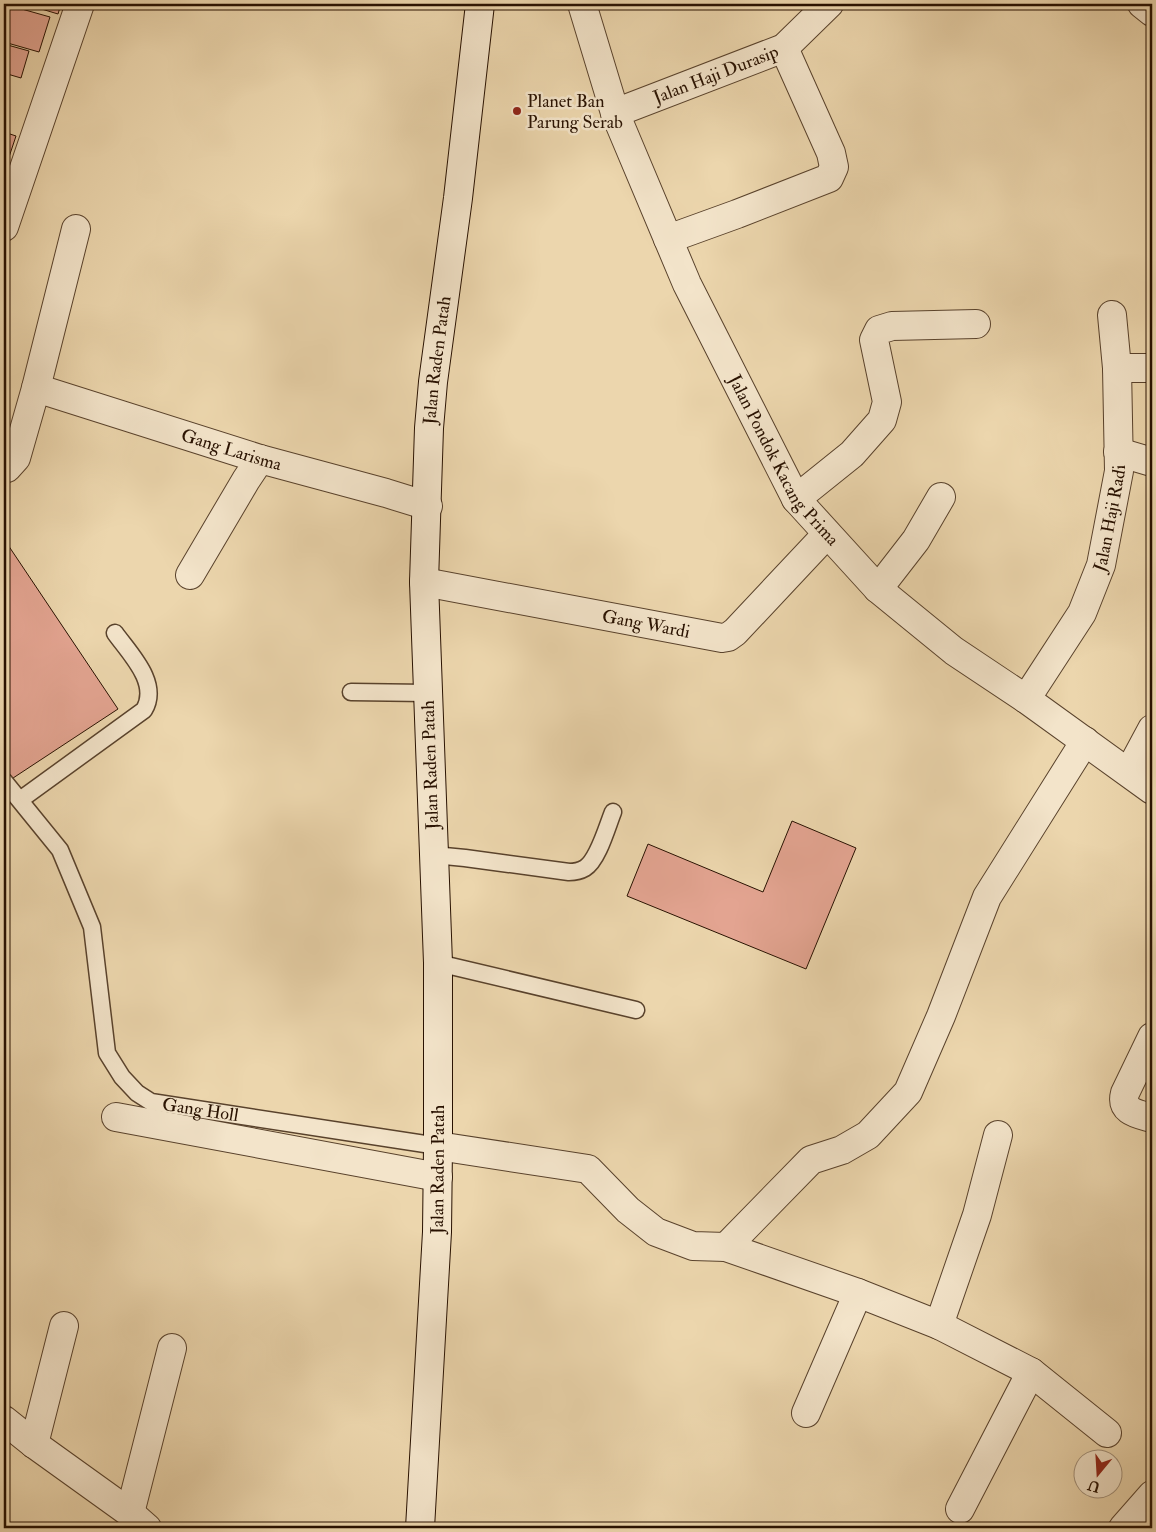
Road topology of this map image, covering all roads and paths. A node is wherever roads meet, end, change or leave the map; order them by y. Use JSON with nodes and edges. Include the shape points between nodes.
{"nodes":[{"id":1,"x":80,"y":4,"type":"edge"},
{"id":2,"x":480,"y":4,"type":"edge"},
{"id":3,"x":582,"y":4,"type":"edge"},
{"id":4,"x":829,"y":4,"type":"edge"},
{"id":5,"x":1142,"y":4,"type":"edge"},
{"id":6,"x":1152,"y":12,"type":"edge"},
{"id":7,"x":784,"y":48,"type":"junction"},
{"id":8,"x":615,"y":113,"type":"junction"},
{"id":9,"x":4,"y":228,"type":"edge"},
{"id":10,"x":76,"y":229,"type":"dead end"},
{"id":11,"x":668,"y":239,"type":"junction"},
{"id":12,"x":1112,"y":315,"type":"dead end"},
{"id":13,"x":976,"y":324,"type":"dead end"},
{"id":14,"x":1117,"y":368,"type":"junction"},
{"id":15,"x":1152,"y":368,"type":"edge"},
{"id":16,"x":36,"y":388,"type":"junction"},
{"id":17,"x":1118,"y":452,"type":"junction"},
{"id":18,"x":260,"y":459,"type":"junction"},
{"id":19,"x":1152,"y":462,"type":"edge"},
{"id":20,"x":4,"y":469,"type":"edge"},
{"id":21,"x":942,"y":497,"type":"dead end"},
{"id":22,"x":796,"y":499,"type":"junction"},
{"id":23,"x":428,"y":506,"type":"junction"},
{"id":24,"x":827,"y":534,"type":"junction"},
{"id":25,"x":190,"y":575,"type":"dead end"},
{"id":26,"x":424,"y":582,"type":"junction"},
{"id":27,"x":878,"y":589,"type":"junction"},
{"id":28,"x":115,"y":633,"type":"dead end"},
{"id":29,"x":351,"y":692,"type":"dead end"},
{"id":30,"x":427,"y":693,"type":"junction"},
{"id":31,"x":1026,"y":699,"type":"junction"},
{"id":32,"x":1152,"y":728,"type":"edge"},
{"id":33,"x":1085,"y":741,"type":"junction"},
{"id":34,"x":1129,"y":772,"type":"junction"},
{"id":35,"x":4,"y":781,"type":"edge"},
{"id":36,"x":1152,"y":790,"type":"edge"},
{"id":37,"x":20,"y":800,"type":"junction"},
{"id":38,"x":613,"y":812,"type":"dead end"},
{"id":39,"x":434,"y":855,"type":"junction"},
{"id":40,"x":438,"y":963,"type":"junction"},
{"id":41,"x":636,"y":1010,"type":"dead end"},
{"id":42,"x":1152,"y":1037,"type":"edge"},
{"id":43,"x":116,"y":1117,"type":"dead end"},
{"id":44,"x":1152,"y":1118,"type":"edge"},
{"id":45,"x":998,"y":1136,"type":"dead end"},
{"id":46,"x":438,"y":1146,"type":"junction"},
{"id":47,"x":438,"y":1177,"type":"junction"},
{"id":48,"x":726,"y":1247,"type":"junction"},
{"id":49,"x":858,"y":1293,"type":"junction"},
{"id":50,"x":939,"y":1325,"type":"junction"},
{"id":51,"x":64,"y":1326,"type":"dead end"},
{"id":52,"x":172,"y":1348,"type":"dead end"},
{"id":53,"x":1031,"y":1372,"type":"junction"},
{"id":54,"x":806,"y":1413,"type":"dead end"},
{"id":55,"x":4,"y":1423,"type":"edge"},
{"id":56,"x":1107,"y":1433,"type":"dead end"},
{"id":57,"x":34,"y":1444,"type":"junction"},
{"id":58,"x":1152,"y":1495,"type":"edge"},
{"id":59,"x":960,"y":1509,"type":"dead end"},
{"id":60,"x":1152,"y":1523,"type":"edge"},
{"id":61,"x":142,"y":1524,"type":"edge"},
{"id":62,"x":420,"y":1528,"type":"edge"},
{"id":63,"x":1123,"y":1528,"type":"edge"},
{"id":64,"x":1151,"y":1528,"type":"edge"}],
"edges":[{"from":1,"to":9,"type":"street"},
{"from":2,"to":23,"type":"street","name":"Jalan Raden Patah","via":[[433,382]]},
{"from":3,"to":8,"type":"street","name":"Jalan Pondok Kacang Prima"},
{"from":4,"to":7,"type":"street","name":"Jalan Haji Durasip"},
{"from":5,"to":6,"type":"street"},
{"from":7,"to":8,"type":"street","name":"Jalan Haji Durasip"},
{"from":7,"to":11,"type":"street","via":[[831,153],[834,167],[828,178]]},
{"from":8,"to":11,"type":"street","name":"Jalan Pondok Kacang Prima"},
{"from":10,"to":16,"type":"street"},
{"from":11,"to":22,"type":"street","name":"Jalan Pondok Kacang Prima","via":[[687,284]]},
{"from":12,"to":14,"type":"street","name":"Jalan Haji Radi"},
{"from":13,"to":22,"type":"street","via":[[892,326],[879,330],[874,340],[887,402],[882,420],[852,454]]},
{"from":14,"to":15,"type":"street"},
{"from":14,"to":17,"type":"street","name":"Jalan Haji Radi"},
{"from":16,"to":18,"type":"street","name":"Gang Larisma"},
{"from":16,"to":20,"type":"street","via":[[16,458]]},
{"from":17,"to":19,"type":"street"},
{"from":17,"to":31,"type":"street","name":"Jalan Haji Radi","via":[[1119,471],[1101,565],[1082,613]]},
{"from":18,"to":23,"type":"street","name":"Gang Larisma"},
{"from":18,"to":25,"type":"street"},
{"from":21,"to":27,"type":"street","via":[[916,540]]},
{"from":22,"to":24,"type":"street","name":"Jalan Pondok Kacang Prima"},
{"from":23,"to":26,"type":"street","name":"Jalan Raden Patah"},
{"from":24,"to":26,"type":"street","name":"Gang Wardi","via":[[735,632],[722,638]]},
{"from":24,"to":27,"type":"street","name":"Jalan Pondok Kacang Prima"},
{"from":26,"to":30,"type":"street","name":"Jalan Raden Patah"},
{"from":27,"to":31,"type":"street","name":"Jalan Pondok Kacang Prima","via":[[954,651]]},
{"from":28,"to":37,"type":"lane","via":[[143,672],[150,693],[148,704]]},
{"from":29,"to":30,"type":"lane"},
{"from":30,"to":39,"type":"street","name":"Jalan Raden Patah"},
{"from":31,"to":33,"type":"street","name":"Jalan Pondok Kacang Prima"},
{"from":32,"to":34,"type":"street"},
{"from":33,"to":34,"type":"street","name":"Jalan Pondok Kacang Prima"},
{"from":33,"to":48,"type":"street","via":[[987,897],[908,1092],[868,1134],[842,1150],[811,1160]]},
{"from":34,"to":36,"type":"street","name":"Jalan Pondok Kacang Prima"},
{"from":35,"to":37,"type":"lane","name":"Gang Holl"},
{"from":37,"to":46,"type":"lane","name":"Gang Holl","via":[[60,850],[92,928],[107,1053],[137,1093],[151,1102]]},
{"from":38,"to":39,"type":"lane","via":[[594,859],[586,868],[577,871]]},
{"from":39,"to":40,"type":"street","name":"Jalan Raden Patah"},
{"from":40,"to":41,"type":"lane"},
{"from":40,"to":46,"type":"street","name":"Jalan Raden Patah"},
{"from":42,"to":44,"type":"street","via":[[1123,1099],[1132,1112]]},
{"from":43,"to":47,"type":"street","name":"Gang Holl"},
{"from":45,"to":50,"type":"street","via":[[977,1215]]},
{"from":46,"to":47,"type":"street","name":"Jalan Raden Patah"},
{"from":46,"to":48,"type":"street","via":[[588,1169],[618,1201],[656,1232],[693,1246]]},
{"from":47,"to":62,"type":"street","name":"Jalan Raden Patah"},
{"from":48,"to":49,"type":"street"},
{"from":49,"to":50,"type":"street"},
{"from":49,"to":54,"type":"street"},
{"from":50,"to":53,"type":"street"},
{"from":51,"to":57,"type":"street"},
{"from":52,"to":61,"type":"street"},
{"from":53,"to":56,"type":"street"},
{"from":53,"to":59,"type":"street"},
{"from":55,"to":57,"type":"street"},
{"from":57,"to":61,"type":"street"},
{"from":58,"to":63,"type":"street"},
{"from":60,"to":64,"type":"street"}]}
